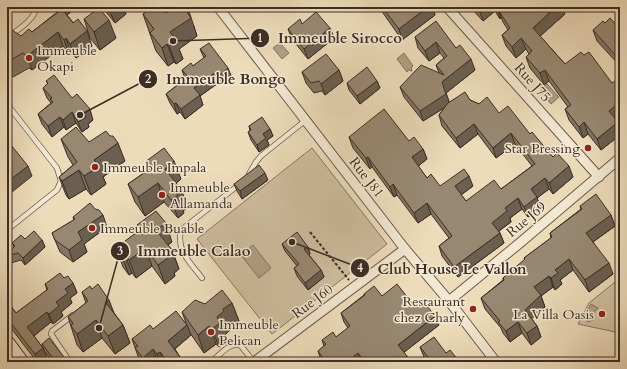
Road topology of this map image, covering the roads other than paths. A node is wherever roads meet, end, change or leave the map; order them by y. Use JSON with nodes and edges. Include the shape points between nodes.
{"nodes":[{"id":1,"x":36,"y":7,"type":"edge"},
{"id":2,"x":218,"y":7,"type":"edge"},
{"id":3,"x":447,"y":7,"type":"edge"},
{"id":4,"x":7,"y":38,"type":"edge"},
{"id":5,"x":7,"y":104,"type":"edge"},
{"id":6,"x":306,"y":120,"type":"junction"},
{"id":7,"x":620,"y":158,"type":"edge"},
{"id":8,"x":598,"y":177,"type":"junction"},
{"id":9,"x":7,"y":230,"type":"edge"},
{"id":10,"x":405,"y":249,"type":"junction"},
{"id":11,"x":202,"y":278,"type":"dead end"},
{"id":12,"x":449,"y":301,"type":"junction"},
{"id":13,"x":78,"y":310,"type":"edge"},
{"id":14,"x":7,"y":342,"type":"edge"},
{"id":15,"x":15,"y":359,"type":"edge"},
{"id":16,"x":70,"y":362,"type":"edge"},
{"id":17,"x":211,"y":362,"type":"edge"},
{"id":18,"x":254,"y":362,"type":"edge"},
{"id":19,"x":496,"y":362,"type":"edge"}],
"edges":[{"from":1,"to":4,"type":"lane","via":[[33,17]]},
{"from":2,"to":6,"type":"street","name":"Rue J81"},
{"from":3,"to":8,"type":"street","name":"Rue J75"},
{"from":5,"to":9,"type":"lane","via":[[57,168],[61,181],[57,190]]},
{"from":6,"to":10,"type":"street","name":"Rue J81"},
{"from":6,"to":11,"type":"lane","via":[[261,156],[244,180],[181,230],[180,247]]},
{"from":7,"to":8,"type":"street","name":"Rue J69"},
{"from":8,"to":12,"type":"street","name":"Rue J69"},
{"from":10,"to":12,"type":"street","name":"Rue J81"},
{"from":10,"to":18,"type":"street","name":"Rue J60"},
{"from":12,"to":19,"type":"street","name":"Rue J81"},
{"from":13,"to":16,"type":"lane","via":[[52,331],[52,338]]},
{"from":14,"to":15,"type":"main road"},
{"from":17,"to":18,"type":"lane","via":[[232,345],[238,344]]}]}
